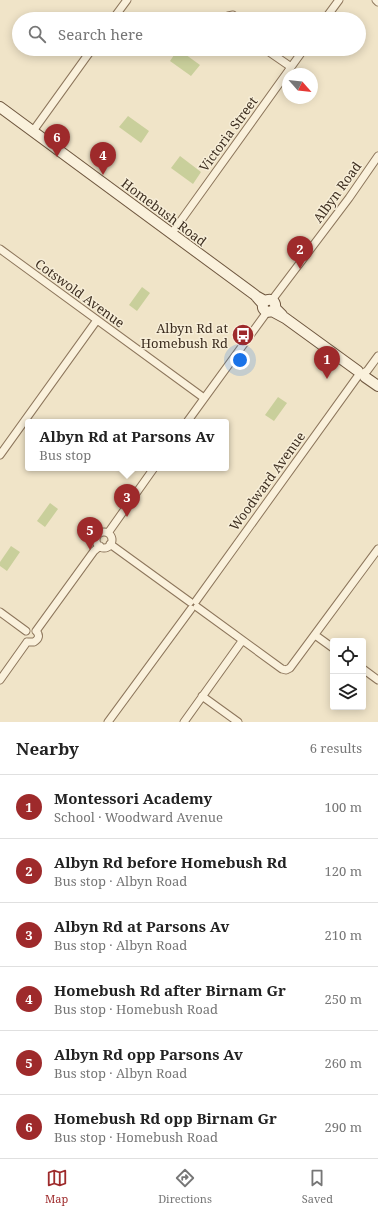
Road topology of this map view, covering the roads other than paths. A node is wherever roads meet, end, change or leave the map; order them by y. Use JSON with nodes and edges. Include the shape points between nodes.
{"nodes":[{"id":1,"x":127,"y":0,"type":"edge"},
{"id":2,"x":339,"y":0,"type":"edge"},
{"id":3,"x":118,"y":12,"type":"edge"},
{"id":4,"x":330,"y":12,"type":"edge"},
{"id":5,"x":87,"y":56,"type":"edge"},
{"id":6,"x":275,"y":56,"type":"edge"},
{"id":7,"x":299,"y":56,"type":"edge"},
{"id":8,"x":291,"y":67,"type":"junction"},
{"id":9,"x":0,"y":107,"type":"edge"},
{"id":10,"x":33,"y":131,"type":"junction"},
{"id":11,"x":378,"y":156,"type":"edge"},
{"id":12,"x":172,"y":233,"type":"junction"},
{"id":13,"x":0,"y":249,"type":"edge"},
{"id":14,"x":269,"y":306,"type":"junction"},
{"id":15,"x":97,"y":320,"type":"junction"},
{"id":16,"x":378,"y":356,"type":"edge"},
{"id":17,"x":362,"y":374,"type":"junction"},
{"id":18,"x":378,"y":386,"type":"edge"},
{"id":19,"x":204,"y":398,"type":"junction"},
{"id":20,"x":26,"y":419,"type":"edge"},
{"id":21,"x":189,"y":419,"type":"edge"},
{"id":22,"x":25,"y":420,"type":"edge"},
{"id":23,"x":0,"y":455,"type":"edge"},
{"id":24,"x":152,"y":471,"type":"edge"},
{"id":25,"x":108,"y":533,"type":"junction"},
{"id":26,"x":110,"y":544,"type":"junction"},
{"id":27,"x":100,"y":546,"type":"junction"},
{"id":28,"x":378,"y":549,"type":"edge"},
{"id":29,"x":193,"y":605,"type":"junction"},
{"id":30,"x":0,"y":612,"type":"edge"},
{"id":31,"x":36,"y":630,"type":"junction"},
{"id":32,"x":26,"y":631,"type":"junction"},
{"id":33,"x":315,"y":635,"type":"junction"},
{"id":34,"x":242,"y":641,"type":"junction"},
{"id":35,"x":27,"y":642,"type":"junction"},
{"id":36,"x":330,"y":646,"type":"edge"},
{"id":37,"x":366,"y":671,"type":"edge"},
{"id":38,"x":0,"y":680,"type":"edge"},
{"id":39,"x":378,"y":680,"type":"edge"},
{"id":40,"x":202,"y":696,"type":"junction"},
{"id":41,"x":108,"y":722,"type":"edge"},
{"id":42,"x":184,"y":722,"type":"edge"},
{"id":43,"x":238,"y":722,"type":"edge"}],
"edges":[{"from":1,"to":3,"type":"street"},
{"from":2,"to":4,"type":"street"},
{"from":5,"to":10,"type":"street"},
{"from":6,"to":8,"type":"street"},
{"from":7,"to":8,"type":"street","name":"Victoria Street"},
{"from":8,"to":12,"type":"street","name":"Victoria Street"},
{"from":9,"to":10,"type":"main road","name":"Homebush Road"},
{"from":10,"to":12,"type":"main road","name":"Homebush Road"},
{"from":11,"to":14,"type":"street","name":"Albyn Road"},
{"from":12,"to":14,"type":"main road","name":"Homebush Road"},
{"from":13,"to":15,"type":"street","name":"Cotswold Avenue"},
{"from":14,"to":17,"type":"main road","name":"Homebush Road"},
{"from":14,"to":19,"type":"street","name":"Albyn Road"},
{"from":15,"to":19,"type":"street","name":"Cotswold Avenue"},
{"from":15,"to":20,"type":"street"},
{"from":16,"to":17,"type":"street","name":"Woodward Avenue"},
{"from":17,"to":18,"type":"main road","name":"Homebush Road"},
{"from":17,"to":29,"type":"street","name":"Woodward Avenue"},
{"from":19,"to":21,"type":"street","name":"Albyn Road"},
{"from":22,"to":23,"type":"street"},
{"from":24,"to":25,"type":"street"},
{"from":25,"to":26,"type":"street","via":[[112,538]]},
{"from":25,"to":27,"type":"street","via":[[103,532],[97,537]]},
{"from":26,"to":27,"type":"street","via":[[104,548]]},
{"from":26,"to":29,"type":"street"},
{"from":27,"to":31,"type":"street"},
{"from":28,"to":33,"type":"street"},
{"from":29,"to":34,"type":"street"},
{"from":29,"to":41,"type":"street","name":"Woodward Avenue"},
{"from":30,"to":32,"type":"street"},
{"from":31,"to":32,"type":"street"},
{"from":31,"to":35,"type":"street","via":[[38,639]]},
{"from":32,"to":35,"type":"street"},
{"from":33,"to":34,"type":"street","via":[[286,670]]},
{"from":33,"to":36,"type":"street"},
{"from":34,"to":40,"type":"street"},
{"from":35,"to":38,"type":"street"},
{"from":37,"to":39,"type":"street"},
{"from":40,"to":42,"type":"street"},
{"from":40,"to":43,"type":"street"}]}
